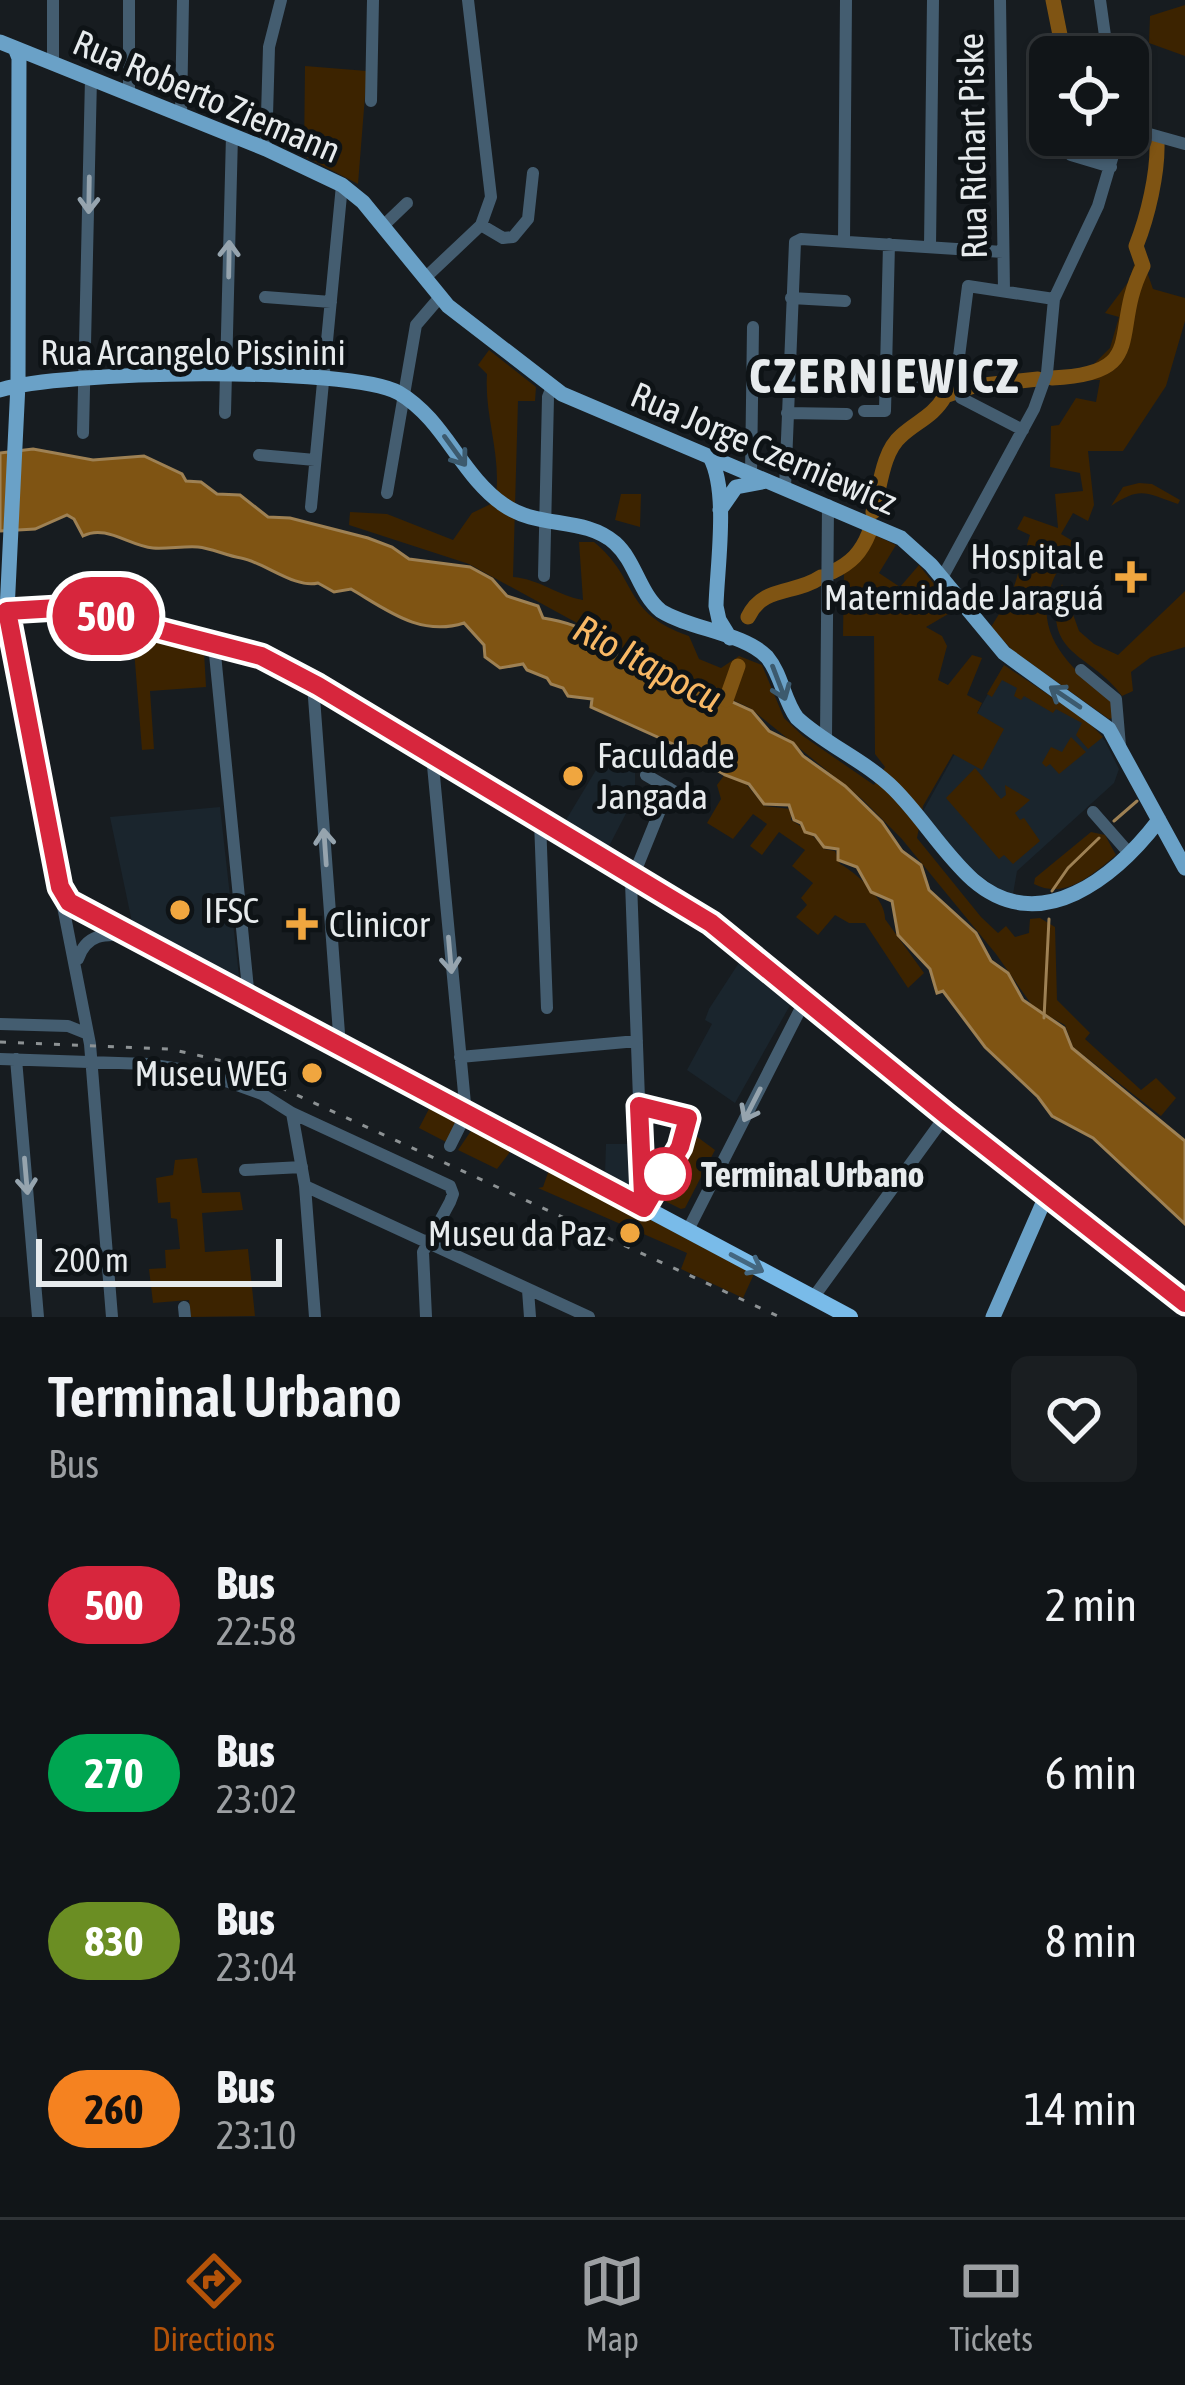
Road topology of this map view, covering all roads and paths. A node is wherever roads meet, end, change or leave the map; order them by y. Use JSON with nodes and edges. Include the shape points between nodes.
{"nodes":[{"id":1,"x":53,"y":0,"type":"edge"},
{"id":2,"x":129,"y":0,"type":"edge"},
{"id":3,"x":183,"y":0,"type":"edge"},
{"id":4,"x":281,"y":0,"type":"edge"},
{"id":5,"x":373,"y":0,"type":"edge"},
{"id":6,"x":468,"y":0,"type":"edge"},
{"id":7,"x":846,"y":0,"type":"edge"},
{"id":8,"x":933,"y":0,"type":"edge"},
{"id":9,"x":1000,"y":0,"type":"edge"},
{"id":10,"x":1100,"y":0,"type":"edge"},
{"id":11,"x":1105,"y":36,"type":"edge"},
{"id":12,"x":8,"y":45,"type":"edge"},
{"id":13,"x":52,"y":62,"type":"junction"},
{"id":14,"x":91,"y":78,"type":"junction"},
{"id":15,"x":129,"y":93,"type":"junction"},
{"id":16,"x":371,"y":100,"type":"dead end"},
{"id":17,"x":182,"y":114,"type":"junction"},
{"id":18,"x":1149,"y":134,"type":"edge"},
{"id":19,"x":232,"y":135,"type":"junction"},
{"id":20,"x":1185,"y":144,"type":"edge"},
{"id":21,"x":266,"y":149,"type":"junction"},
{"id":22,"x":1074,"y":156,"type":"edge"},
{"id":23,"x":1114,"y":156,"type":"edge"},
{"id":24,"x":1111,"y":167,"type":"junction"},
{"id":25,"x":533,"y":173,"type":"dead end"},
{"id":26,"x":0,"y":184,"type":"edge"},
{"id":27,"x":19,"y":184,"type":"junction"},
{"id":28,"x":342,"y":185,"type":"junction"},
{"id":29,"x":407,"y":203,"type":"dead end"},
{"id":30,"x":481,"y":225,"type":"junction"},
{"id":31,"x":382,"y":226,"type":"junction"},
{"id":32,"x":844,"y":242,"type":"junction"},
{"id":33,"x":889,"y":244,"type":"junction"},
{"id":34,"x":931,"y":247,"type":"junction"},
{"id":35,"x":1003,"y":251,"type":"junction"},
{"id":36,"x":425,"y":278,"type":"junction"},
{"id":37,"x":1004,"y":291,"type":"junction"},
{"id":38,"x":265,"y":297,"type":"dead end"},
{"id":39,"x":440,"y":297,"type":"junction"},
{"id":40,"x":791,"y":298,"type":"junction"},
{"id":41,"x":1054,"y":298,"type":"junction"},
{"id":42,"x":845,"y":301,"type":"dead end"},
{"id":43,"x":331,"y":302,"type":"junction"},
{"id":44,"x":753,"y":327,"type":"dead end"},
{"id":45,"x":84,"y":376,"type":"junction"},
{"id":46,"x":226,"y":376,"type":"junction"},
{"id":47,"x":323,"y":379,"type":"junction"},
{"id":48,"x":886,"y":380,"type":"junction"},
{"id":49,"x":18,"y":384,"type":"junction"},
{"id":50,"x":552,"y":387,"type":"junction"},
{"id":51,"x":0,"y":392,"type":"edge"},
{"id":52,"x":403,"y":395,"type":"junction"},
{"id":53,"x":961,"y":398,"type":"dead end"},
{"id":54,"x":863,"y":411,"type":"dead end"},
{"id":55,"x":225,"y":412,"type":"dead end"},
{"id":56,"x":787,"y":413,"type":"junction"},
{"id":57,"x":847,"y":414,"type":"dead end"},
{"id":58,"x":16,"y":417,"type":"junction"},
{"id":59,"x":1023,"y":430,"type":"junction"},
{"id":60,"x":83,"y":433,"type":"dead end"},
{"id":61,"x":259,"y":455,"type":"dead end"},
{"id":62,"x":710,"y":457,"type":"junction"},
{"id":63,"x":315,"y":460,"type":"junction"},
{"id":64,"x":751,"y":474,"type":"junction"},
{"id":65,"x":777,"y":484,"type":"junction"},
{"id":66,"x":387,"y":493,"type":"dead end"},
{"id":67,"x":828,"y":506,"type":"junction"},
{"id":68,"x":311,"y":507,"type":"dead end"},
{"id":69,"x":719,"y":512,"type":"junction"},
{"id":70,"x":544,"y":521,"type":"junction"},
{"id":71,"x":544,"y":576,"type":"dead end"},
{"id":72,"x":942,"y":578,"type":"junction"},
{"id":73,"x":716,"y":606,"type":"junction"},
{"id":74,"x":4,"y":611,"type":"edge"},
{"id":75,"x":687,"y":623,"type":"junction"},
{"id":76,"x":730,"y":638,"type":"junction"},
{"id":77,"x":214,"y":644,"type":"junction"},
{"id":78,"x":1082,"y":670,"type":"dead end"},
{"id":79,"x":314,"y":684,"type":"junction"},
{"id":80,"x":1115,"y":726,"type":"junction"},
{"id":81,"x":826,"y":739,"type":"junction"},
{"id":82,"x":432,"y":755,"type":"junction"},
{"id":83,"x":646,"y":775,"type":"dead end"},
{"id":84,"x":668,"y":788,"type":"junction"},
{"id":85,"x":694,"y":803,"type":"dead end"},
{"id":86,"x":1094,"y":812,"type":"dead end"},
{"id":87,"x":1159,"y":820,"type":"junction"},
{"id":88,"x":540,"y":821,"type":"junction"},
{"id":89,"x":1174,"y":848,"type":"junction"},
{"id":90,"x":1135,"y":849,"type":"junction"},
{"id":91,"x":1185,"y":868,"type":"edge"},
{"id":92,"x":633,"y":874,"type":"junction"},
{"id":93,"x":60,"y":887,"type":"junction"},
{"id":94,"x":70,"y":937,"type":"junction"},
{"id":95,"x":132,"y":937,"type":"junction"},
{"id":96,"x":87,"y":942,"type":"junction"},
{"id":97,"x":77,"y":967,"type":"junction"},
{"id":98,"x":249,"y":999,"type":"junction"},
{"id":99,"x":83,"y":1000,"type":"junction"},
{"id":100,"x":805,"y":1000,"type":"junction"},
{"id":101,"x":547,"y":1008,"type":"dead end"},
{"id":102,"x":0,"y":1024,"type":"edge"},
{"id":103,"x":62,"y":1025,"type":"junction"},
{"id":104,"x":89,"y":1040,"type":"junction"},
{"id":105,"x":637,"y":1042,"type":"junction"},
{"id":106,"x":340,"y":1047,"type":"junction"},
{"id":107,"x":460,"y":1057,"type":"junction"},
{"id":108,"x":0,"y":1059,"type":"edge"},
{"id":109,"x":16,"y":1059,"type":"junction"},
{"id":110,"x":84,"y":1061,"type":"junction"},
{"id":111,"x":107,"y":1061,"type":"junction"},
{"id":112,"x":292,"y":1113,"type":"junction"},
{"id":113,"x":466,"y":1114,"type":"junction"},
{"id":114,"x":946,"y":1115,"type":"junction"},
{"id":115,"x":450,"y":1146,"type":"dead end"},
{"id":116,"x":302,"y":1167,"type":"junction"},
{"id":117,"x":245,"y":1170,"type":"dead end"},
{"id":118,"x":305,"y":1186,"type":"junction"},
{"id":119,"x":1047,"y":1194,"type":"junction"},
{"id":120,"x":644,"y":1208,"type":"junction"},
{"id":121,"x":687,"y":1232,"type":"junction"},
{"id":122,"x":427,"y":1243,"type":"junction"},
{"id":123,"x":528,"y":1290,"type":"junction"},
{"id":124,"x":813,"y":1298,"type":"junction"},
{"id":125,"x":1185,"y":1303,"type":"edge"},
{"id":126,"x":38,"y":1317,"type":"edge"},
{"id":127,"x":112,"y":1317,"type":"edge"},
{"id":128,"x":315,"y":1317,"type":"edge"},
{"id":129,"x":426,"y":1317,"type":"edge"},
{"id":130,"x":530,"y":1317,"type":"edge"},
{"id":131,"x":589,"y":1317,"type":"edge"},
{"id":132,"x":850,"y":1317,"type":"edge"},
{"id":133,"x":993,"y":1317,"type":"edge"}],
"edges":[{"from":1,"to":13,"type":"street"},
{"from":2,"to":15,"type":"street"},
{"from":3,"to":17,"type":"street"},
{"from":4,"to":21,"type":"street","via":[[269,47]]},
{"from":5,"to":16,"type":"street"},
{"from":6,"to":30,"type":"street","via":[[491,186]]},
{"from":7,"to":32,"type":"street"},
{"from":8,"to":34,"type":"street"},
{"from":9,"to":35,"type":"street","name":"Rua Richart Piske"},
{"from":10,"to":11,"type":"street"},
{"from":12,"to":13,"type":"main road","name":"Rua Roberto Ziemann"},
{"from":12,"to":27,"type":"main road","via":[[19,58]]},
{"from":13,"to":14,"type":"main road","name":"Rua Roberto Ziemann"},
{"from":14,"to":15,"type":"main road","name":"Rua Roberto Ziemann"},
{"from":14,"to":45,"type":"street","one_way":true},
{"from":15,"to":17,"type":"main road","name":"Rua Roberto Ziemann"},
{"from":17,"to":19,"type":"main road","name":"Rua Roberto Ziemann"},
{"from":18,"to":20,"type":"street"},
{"from":19,"to":21,"type":"main road","name":"Rua Roberto Ziemann"},
{"from":46,"to":19,"type":"street","one_way":true},
{"from":21,"to":28,"type":"main road","name":"Rua Roberto Ziemann"},
{"from":22,"to":24,"type":"street"},
{"from":23,"to":24,"type":"street"},
{"from":24,"to":41,"type":"street"},
{"from":25,"to":30,"type":"street","via":[[530,212],[514,237]]},
{"from":26,"to":27,"type":"street"},
{"from":27,"to":49,"type":"main road"},
{"from":28,"to":31,"type":"main road","name":"Rua Roberto Ziemann"},
{"from":28,"to":43,"type":"street"},
{"from":29,"to":31,"type":"street"},
{"from":30,"to":36,"type":"street"},
{"from":31,"to":36,"type":"main road","name":"Rua Roberto Ziemann"},
{"from":32,"to":33,"type":"street"},
{"from":32,"to":40,"type":"street","via":[[795,242]]},
{"from":33,"to":34,"type":"street"},
{"from":33,"to":48,"type":"street"},
{"from":34,"to":35,"type":"street"},
{"from":35,"to":37,"type":"street","name":"Rua Richart Piske"},
{"from":36,"to":39,"type":"main road","name":"Rua Jorge Czerniewicz"},
{"from":37,"to":41,"type":"street"},
{"from":37,"to":48,"type":"street","via":[[968,286],[952,382]]},
{"from":38,"to":43,"type":"street"},
{"from":39,"to":50,"type":"main road","name":"Rua Jorge Czerniewicz"},
{"from":39,"to":52,"type":"street","via":[[416,325]]},
{"from":40,"to":42,"type":"street"},
{"from":40,"to":56,"type":"street"},
{"from":41,"to":59,"type":"street","via":[[1047,373]]},
{"from":43,"to":47,"type":"street"},
{"from":44,"to":64,"type":"street"},
{"from":45,"to":46,"type":"main road","name":"Rua Arcangelo Pissinini"},
{"from":45,"to":49,"type":"main road","name":"Rua Arcangelo Pissinini"},
{"from":45,"to":60,"type":"street"},
{"from":46,"to":47,"type":"main road","name":"Rua Arcangelo Pissinini"},
{"from":46,"to":55,"type":"street"},
{"from":47,"to":52,"type":"main road","name":"Rua Arcangelo Pissinini"},
{"from":47,"to":63,"type":"street"},
{"from":48,"to":54,"type":"street","via":[[885,411]]},
{"from":49,"to":51,"type":"main road","name":"Rua Arcangelo Pissinini"},
{"from":49,"to":58,"type":"main road"},
{"from":50,"to":62,"type":"main road","name":"Rua Jorge Czerniewicz"},
{"from":50,"to":70,"type":"street"},
{"from":51,"to":58,"type":"main road"},
{"from":52,"to":66,"type":"street"},
{"from":52,"to":70,"type":"main road","one_way":true,"via":[[488,493]]},
{"from":53,"to":59,"type":"street"},
{"from":56,"to":57,"type":"street"},
{"from":56,"to":65,"type":"street"},
{"from":58,"to":74,"type":"main road"},
{"from":59,"to":72,"type":"street"},
{"from":61,"to":63,"type":"street"},
{"from":62,"to":64,"type":"main road","name":"Rua Jorge Czerniewicz"},
{"from":62,"to":69,"type":"main road"},
{"from":63,"to":68,"type":"street"},
{"from":64,"to":65,"type":"main road","name":"Rua Jorge Czerniewicz"},
{"from":65,"to":67,"type":"main road","name":"Rua Jorge Czerniewicz"},
{"from":65,"to":69,"type":"main road","via":[[736,487]]},
{"from":67,"to":72,"type":"main road","name":"Rua Jorge Czerniewicz","via":[[892,533]]},
{"from":67,"to":81,"type":"street"},
{"from":69,"to":73,"type":"main road"},
{"from":70,"to":71,"type":"street"},
{"from":70,"to":75,"type":"main road","via":[[610,540],[651,602]]},
{"from":80,"to":72,"type":"main road","name":"Rua Jorge Czerniewicz","one_way":true,"via":[[1004,653]]},
{"from":73,"to":75,"type":"main road"},
{"from":73,"to":76,"type":"main road"},
{"from":74,"to":77,"type":"highway","via":[[81,610]]},
{"from":74,"to":93,"type":"highway"},
{"from":75,"to":76,"type":"main road"},
{"from":76,"to":81,"type":"main road","one_way":true,"via":[[769,659],[789,707]]},
{"from":77,"to":79,"type":"highway","via":[[278,663]]},
{"from":77,"to":98,"type":"street"},
{"from":78,"to":80,"type":"street","via":[[1111,692]]},
{"from":79,"to":82,"type":"highway"},
{"from":106,"to":79,"type":"street","one_way":true},
{"from":80,"to":87,"type":"main road","name":"Rua Jorge Czerniewicz"},
{"from":81,"to":90,"type":"main road","via":[[886,781],[967,874],[1005,899],[1067,899]]},
{"from":82,"to":88,"type":"highway"},
{"from":82,"to":107,"type":"street","one_way":true},
{"from":83,"to":84,"type":"street"},
{"from":84,"to":85,"type":"street"},
{"from":84,"to":92,"type":"street"},
{"from":86,"to":90,"type":"street"},
{"from":87,"to":89,"type":"main road","name":"Rua Jorge Czerniewicz"},
{"from":87,"to":90,"type":"main road"},
{"from":88,"to":92,"type":"highway"},
{"from":88,"to":101,"type":"street"},
{"from":89,"to":90,"type":"main road","via":[[1155,842]]},
{"from":89,"to":91,"type":"main road","name":"Rua Jorge Czerniewicz"},
{"from":92,"to":100,"type":"highway","via":[[711,923]]},
{"from":92,"to":105,"type":"street"},
{"from":93,"to":94,"type":"street"},
{"from":93,"to":95,"type":"highway","via":[[75,906]]},
{"from":94,"to":96,"type":"street"},
{"from":94,"to":97,"type":"street"},
{"from":95,"to":96,"type":"street"},
{"from":95,"to":98,"type":"highway"},
{"from":96,"to":97,"type":"street"},
{"from":97,"to":99,"type":"street"},
{"from":98,"to":106,"type":"highway"},
{"from":99,"to":103,"type":"street"},
{"from":99,"to":104,"type":"street"},
{"from":100,"to":114,"type":"highway"},
{"from":100,"to":121,"type":"street","one_way":true},
{"from":102,"to":103,"type":"street"},
{"from":103,"to":104,"type":"street"},
{"from":104,"to":110,"type":"street"},
{"from":104,"to":111,"type":"street"},
{"from":105,"to":107,"type":"street"},
{"from":105,"to":120,"type":"street"},
{"from":106,"to":113,"type":"highway"},
{"from":107,"to":113,"type":"street"},
{"from":108,"to":109,"type":"street"},
{"from":109,"to":110,"type":"street"},
{"from":109,"to":126,"type":"street","one_way":true},
{"from":110,"to":111,"type":"street"},
{"from":110,"to":127,"type":"street"},
{"from":111,"to":112,"type":"street","via":[[204,1073]]},
{"from":112,"to":116,"type":"street"},
{"from":112,"to":122,"type":"street","via":[[450,1186],[454,1194]]},
{"from":113,"to":115,"type":"street"},
{"from":113,"to":120,"type":"highway"},
{"from":114,"to":119,"type":"highway"},
{"from":114,"to":124,"type":"street"},
{"from":116,"to":117,"type":"street"},
{"from":116,"to":118,"type":"street"},
{"from":118,"to":122,"type":"street"},
{"from":118,"to":128,"type":"street"},
{"from":119,"to":125,"type":"highway"},
{"from":119,"to":133,"type":"main road"},
{"from":120,"to":121,"type":"highway"},
{"from":121,"to":124,"type":"highway","one_way":true},
{"from":122,"to":123,"type":"street"},
{"from":122,"to":129,"type":"street"},
{"from":123,"to":130,"type":"street"},
{"from":123,"to":131,"type":"street"},
{"from":124,"to":132,"type":"highway"}]}
